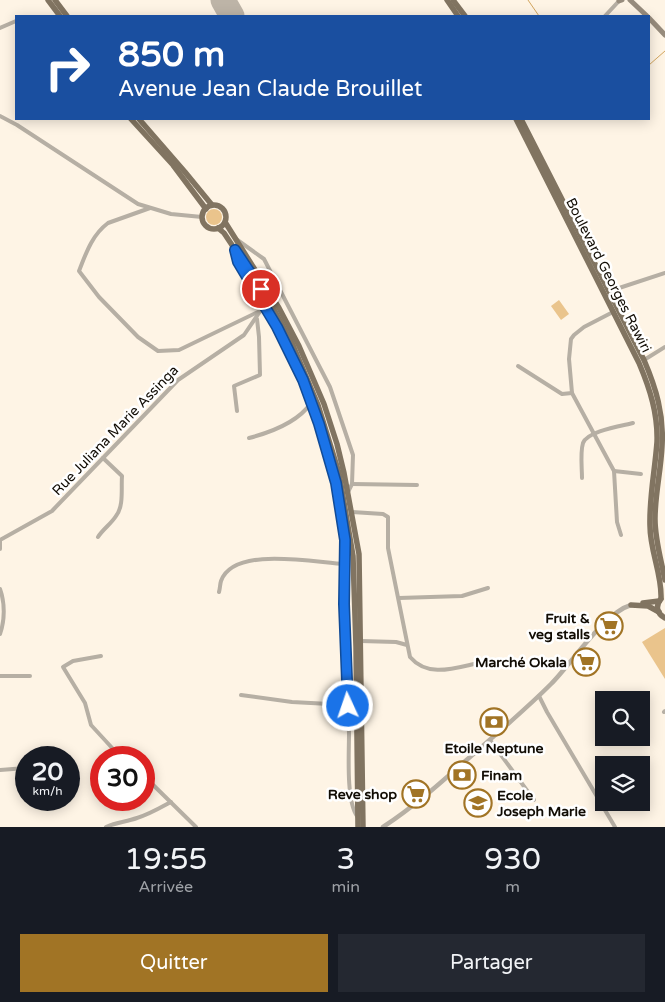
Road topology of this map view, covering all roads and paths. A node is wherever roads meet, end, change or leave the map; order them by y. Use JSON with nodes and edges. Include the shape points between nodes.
{"nodes":[{"id":1,"x":48,"y":0,"type":"edge"},
{"id":2,"x":55,"y":0,"type":"edge"},
{"id":3,"x":447,"y":0,"type":"edge"},
{"id":4,"x":453,"y":0,"type":"edge"},
{"id":5,"x":620,"y":0,"type":"edge"},
{"id":6,"x":630,"y":0,"type":"edge"},
{"id":7,"x":59,"y":15,"type":"edge"},
{"id":8,"x":66,"y":15,"type":"edge"},
{"id":9,"x":457,"y":15,"type":"edge"},
{"id":10,"x":464,"y":15,"type":"edge"},
{"id":11,"x":606,"y":15,"type":"edge"},
{"id":12,"x":646,"y":15,"type":"edge"},
{"id":13,"x":650,"y":19,"type":"edge"},
{"id":14,"x":15,"y":21,"type":"edge"},
{"id":15,"x":0,"y":28,"type":"edge"},
{"id":16,"x":665,"y":35,"type":"edge"},
{"id":17,"x":1,"y":117,"type":"edge"},
{"id":18,"x":132,"y":120,"type":"edge"},
{"id":19,"x":140,"y":120,"type":"edge"},
{"id":20,"x":517,"y":120,"type":"edge"},
{"id":21,"x":522,"y":120,"type":"edge"},
{"id":22,"x":212,"y":205,"type":"junction"},
{"id":23,"x":150,"y":208,"type":"junction"},
{"id":24,"x":206,"y":209,"type":"junction"},
{"id":25,"x":202,"y":217,"type":"junction"},
{"id":26,"x":225,"y":222,"type":"junction"},
{"id":27,"x":218,"y":228,"type":"junction"},
{"id":28,"x":233,"y":236,"type":"junction"},
{"id":29,"x":235,"y":250,"type":"junction"},
{"id":30,"x":665,"y":273,"type":"edge"},
{"id":31,"x":610,"y":291,"type":"junction"},
{"id":32,"x":266,"y":307,"type":"junction"},
{"id":33,"x":261,"y":310,"type":"junction"},
{"id":34,"x":613,"y":312,"type":"junction"},
{"id":35,"x":257,"y":319,"type":"junction"},
{"id":36,"x":665,"y":347,"type":"edge"},
{"id":37,"x":644,"y":360,"type":"junction"},
{"id":38,"x":518,"y":366,"type":"dead end"},
{"id":39,"x":572,"y":393,"type":"junction"},
{"id":40,"x":311,"y":403,"type":"junction"},
{"id":41,"x":237,"y":411,"type":"dead end"},
{"id":42,"x":633,"y":423,"type":"dead end"},
{"id":43,"x":593,"y":433,"type":"junction"},
{"id":44,"x":664,"y":436,"type":"edge"},
{"id":45,"x":249,"y":438,"type":"dead end"},
{"id":46,"x":103,"y":458,"type":"junction"},
{"id":47,"x":614,"y":471,"type":"junction"},
{"id":48,"x":641,"y":474,"type":"dead end"},
{"id":49,"x":582,"y":478,"type":"dead end"},
{"id":50,"x":352,"y":484,"type":"junction"},
{"id":51,"x":417,"y":485,"type":"dead end"},
{"id":52,"x":348,"y":492,"type":"junction"},
{"id":53,"x":352,"y":512,"type":"junction"},
{"id":54,"x":621,"y":535,"type":"dead end"},
{"id":55,"x":98,"y":537,"type":"dead end"},
{"id":56,"x":0,"y":540,"type":"edge"},
{"id":57,"x":0,"y":549,"type":"edge"},
{"id":58,"x":345,"y":564,"type":"junction"},
{"id":59,"x":665,"y":580,"type":"edge"},
{"id":60,"x":488,"y":588,"type":"dead end"},
{"id":61,"x":0,"y":589,"type":"edge"},
{"id":62,"x":219,"y":592,"type":"dead end"},
{"id":63,"x":399,"y":598,"type":"junction"},
{"id":64,"x":662,"y":598,"type":"edge"},
{"id":65,"x":631,"y":605,"type":"junction"},
{"id":66,"x":658,"y":612,"type":"junction"},
{"id":67,"x":665,"y":618,"type":"edge"},
{"id":68,"x":0,"y":634,"type":"edge"},
{"id":69,"x":361,"y":641,"type":"junction"},
{"id":70,"x":407,"y":645,"type":"junction"},
{"id":71,"x":101,"y":656,"type":"dead end"},
{"id":72,"x":474,"y":664,"type":"dead end"},
{"id":73,"x":0,"y":676,"type":"edge"},
{"id":74,"x":30,"y":676,"type":"dead end"},
{"id":75,"x":241,"y":695,"type":"dead end"},
{"id":76,"x":538,"y":696,"type":"junction"},
{"id":77,"x":348,"y":706,"type":"junction"},
{"id":78,"x":490,"y":740,"type":"junction"},
{"id":79,"x":110,"y":746,"type":"edge"},
{"id":80,"x":15,"y":769,"type":"edge"},
{"id":81,"x":0,"y":770,"type":"edge"},
{"id":82,"x":155,"y":787,"type":"edge"},
{"id":83,"x":534,"y":800,"type":"dead end"},
{"id":84,"x":171,"y":802,"type":"junction"},
{"id":85,"x":358,"y":817,"type":"junction"},
{"id":86,"x":106,"y":827,"type":"edge"},
{"id":87,"x":196,"y":827,"type":"edge"},
{"id":88,"x":358,"y":827,"type":"edge"},
{"id":89,"x":363,"y":827,"type":"edge"},
{"id":90,"x":383,"y":827,"type":"edge"},
{"id":91,"x":615,"y":827,"type":"edge"}],
"edges":[{"from":1,"to":7,"type":"main road"},
{"from":2,"to":8,"type":"main road"},
{"from":3,"to":9,"type":"main road"},
{"from":4,"to":10,"type":"main road"},
{"from":5,"to":11,"type":"street"},
{"from":6,"to":12,"type":"main road"},
{"from":13,"to":16,"type":"main road"},
{"from":14,"to":15,"type":"street"},
{"from":17,"to":23,"type":"street","via":[[130,199]]},
{"from":18,"to":24,"type":"main road","via":[[173,165]]},
{"from":19,"to":22,"type":"main road"},
{"from":20,"to":34,"type":"main road","name":"Boulevard Georges Rawiri"},
{"from":21,"to":31,"type":"main road","name":"Boulevard Georges Rawiri"},
{"from":22,"to":24,"type":"main road"},
{"from":22,"to":26,"type":"main road","via":[[222,209],[226,215]]},
{"from":23,"to":25,"type":"street"},
{"from":23,"to":33,"type":"street","via":[[108,223],[94,237],[79,271],[138,337],[158,351],[179,350]]},
{"from":24,"to":25,"type":"main road"},
{"from":25,"to":27,"type":"main road","via":[[206,226]]},
{"from":26,"to":27,"type":"main road"},
{"from":26,"to":28,"type":"main road"},
{"from":27,"to":29,"type":"main road"},
{"from":28,"to":50,"type":"street","via":[[264,259],[330,387],[353,455]]},
{"from":28,"to":52,"type":"main road","via":[[279,308],[317,386],[335,438]]},
{"from":29,"to":32,"type":"street","via":[[238,262]]},
{"from":29,"to":85,"type":"main road","via":[[270,302],[304,368],[339,473],[353,556]]},
{"from":30,"to":31,"type":"street"},
{"from":31,"to":37,"type":"main road","name":"Boulevard Georges Rawiri"},
{"from":32,"to":33,"type":"street"},
{"from":32,"to":40,"type":"street"},
{"from":33,"to":35,"type":"street","name":"Rue Juliana Marie Assinga"},
{"from":34,"to":39,"type":"street","via":[[584,327],[571,339]]},
{"from":34,"to":64,"type":"main road","name":"Boulevard Georges Rawiri","via":[[639,363],[653,403],[657,442],[650,528]]},
{"from":35,"to":41,"type":"street","via":[[260,375],[234,386]]},
{"from":35,"to":46,"type":"street","name":"Rue Juliana Marie Assinga","via":[[244,335],[184,374]]},
{"from":36,"to":37,"type":"street"},
{"from":37,"to":44,"type":"main road","name":"Boulevard Georges Rawiri","via":[[657,392]]},
{"from":38,"to":39,"type":"street","via":[[562,394]]},
{"from":39,"to":43,"type":"street"},
{"from":40,"to":45,"type":"street","via":[[291,421]]},
{"from":40,"to":58,"type":"street","via":[[336,483],[344,530]]},
{"from":42,"to":43,"type":"street"},
{"from":43,"to":47,"type":"street"},
{"from":43,"to":49,"type":"street","via":[[582,445]]},
{"from":44,"to":59,"type":"main road","name":"Boulevard Georges Rawiri","via":[[655,518],[656,540]]},
{"from":46,"to":55,"type":"street","via":[[122,476],[121,492],[118,514]]},
{"from":46,"to":56,"type":"street","name":"Rue Juliana Marie Assinga","via":[[52,511]]},
{"from":47,"to":48,"type":"street"},
{"from":47,"to":54,"type":"street","via":[[617,522]]},
{"from":50,"to":51,"type":"street"},
{"from":50,"to":52,"type":"street"},
{"from":52,"to":53,"type":"main road"},
{"from":53,"to":63,"type":"street","via":[[387,515],[388,548]]},
{"from":53,"to":69,"type":"main road","via":[[359,554]]},
{"from":56,"to":57,"type":"street"},
{"from":58,"to":62,"type":"street","via":[[308,560],[244,561],[223,576]]},
{"from":58,"to":77,"type":"street"},
{"from":60,"to":63,"type":"street","via":[[462,596]]},
{"from":61,"to":68,"type":"street","via":[[4,611]]},
{"from":63,"to":70,"type":"street"},
{"from":64,"to":65,"type":"main road"},
{"from":64,"to":66,"type":"main road","name":"Boulevard Georges Rawiri","via":[[657,606]]},
{"from":65,"to":66,"type":"main road","via":[[648,606]]},
{"from":65,"to":76,"type":"street","via":[[610,616]]},
{"from":66,"to":67,"type":"main road"},
{"from":69,"to":70,"type":"street"},
{"from":69,"to":89,"type":"main road"},
{"from":70,"to":72,"type":"street","via":[[410,657],[430,669]]},
{"from":71,"to":79,"type":"street","via":[[73,661],[63,667],[85,703],[91,725]]},
{"from":73,"to":74,"type":"street"},
{"from":75,"to":77,"type":"street"},
{"from":76,"to":78,"type":"street"},
{"from":76,"to":91,"type":"street"},
{"from":77,"to":85,"type":"street","via":[[351,798]]},
{"from":78,"to":83,"type":"street"},
{"from":78,"to":90,"type":"street","via":[[422,800]]},
{"from":80,"to":81,"type":"street"},
{"from":82,"to":84,"type":"street"},
{"from":84,"to":86,"type":"street","via":[[139,818],[118,821]]},
{"from":84,"to":87,"type":"street"},
{"from":85,"to":88,"type":"main road"}]}
